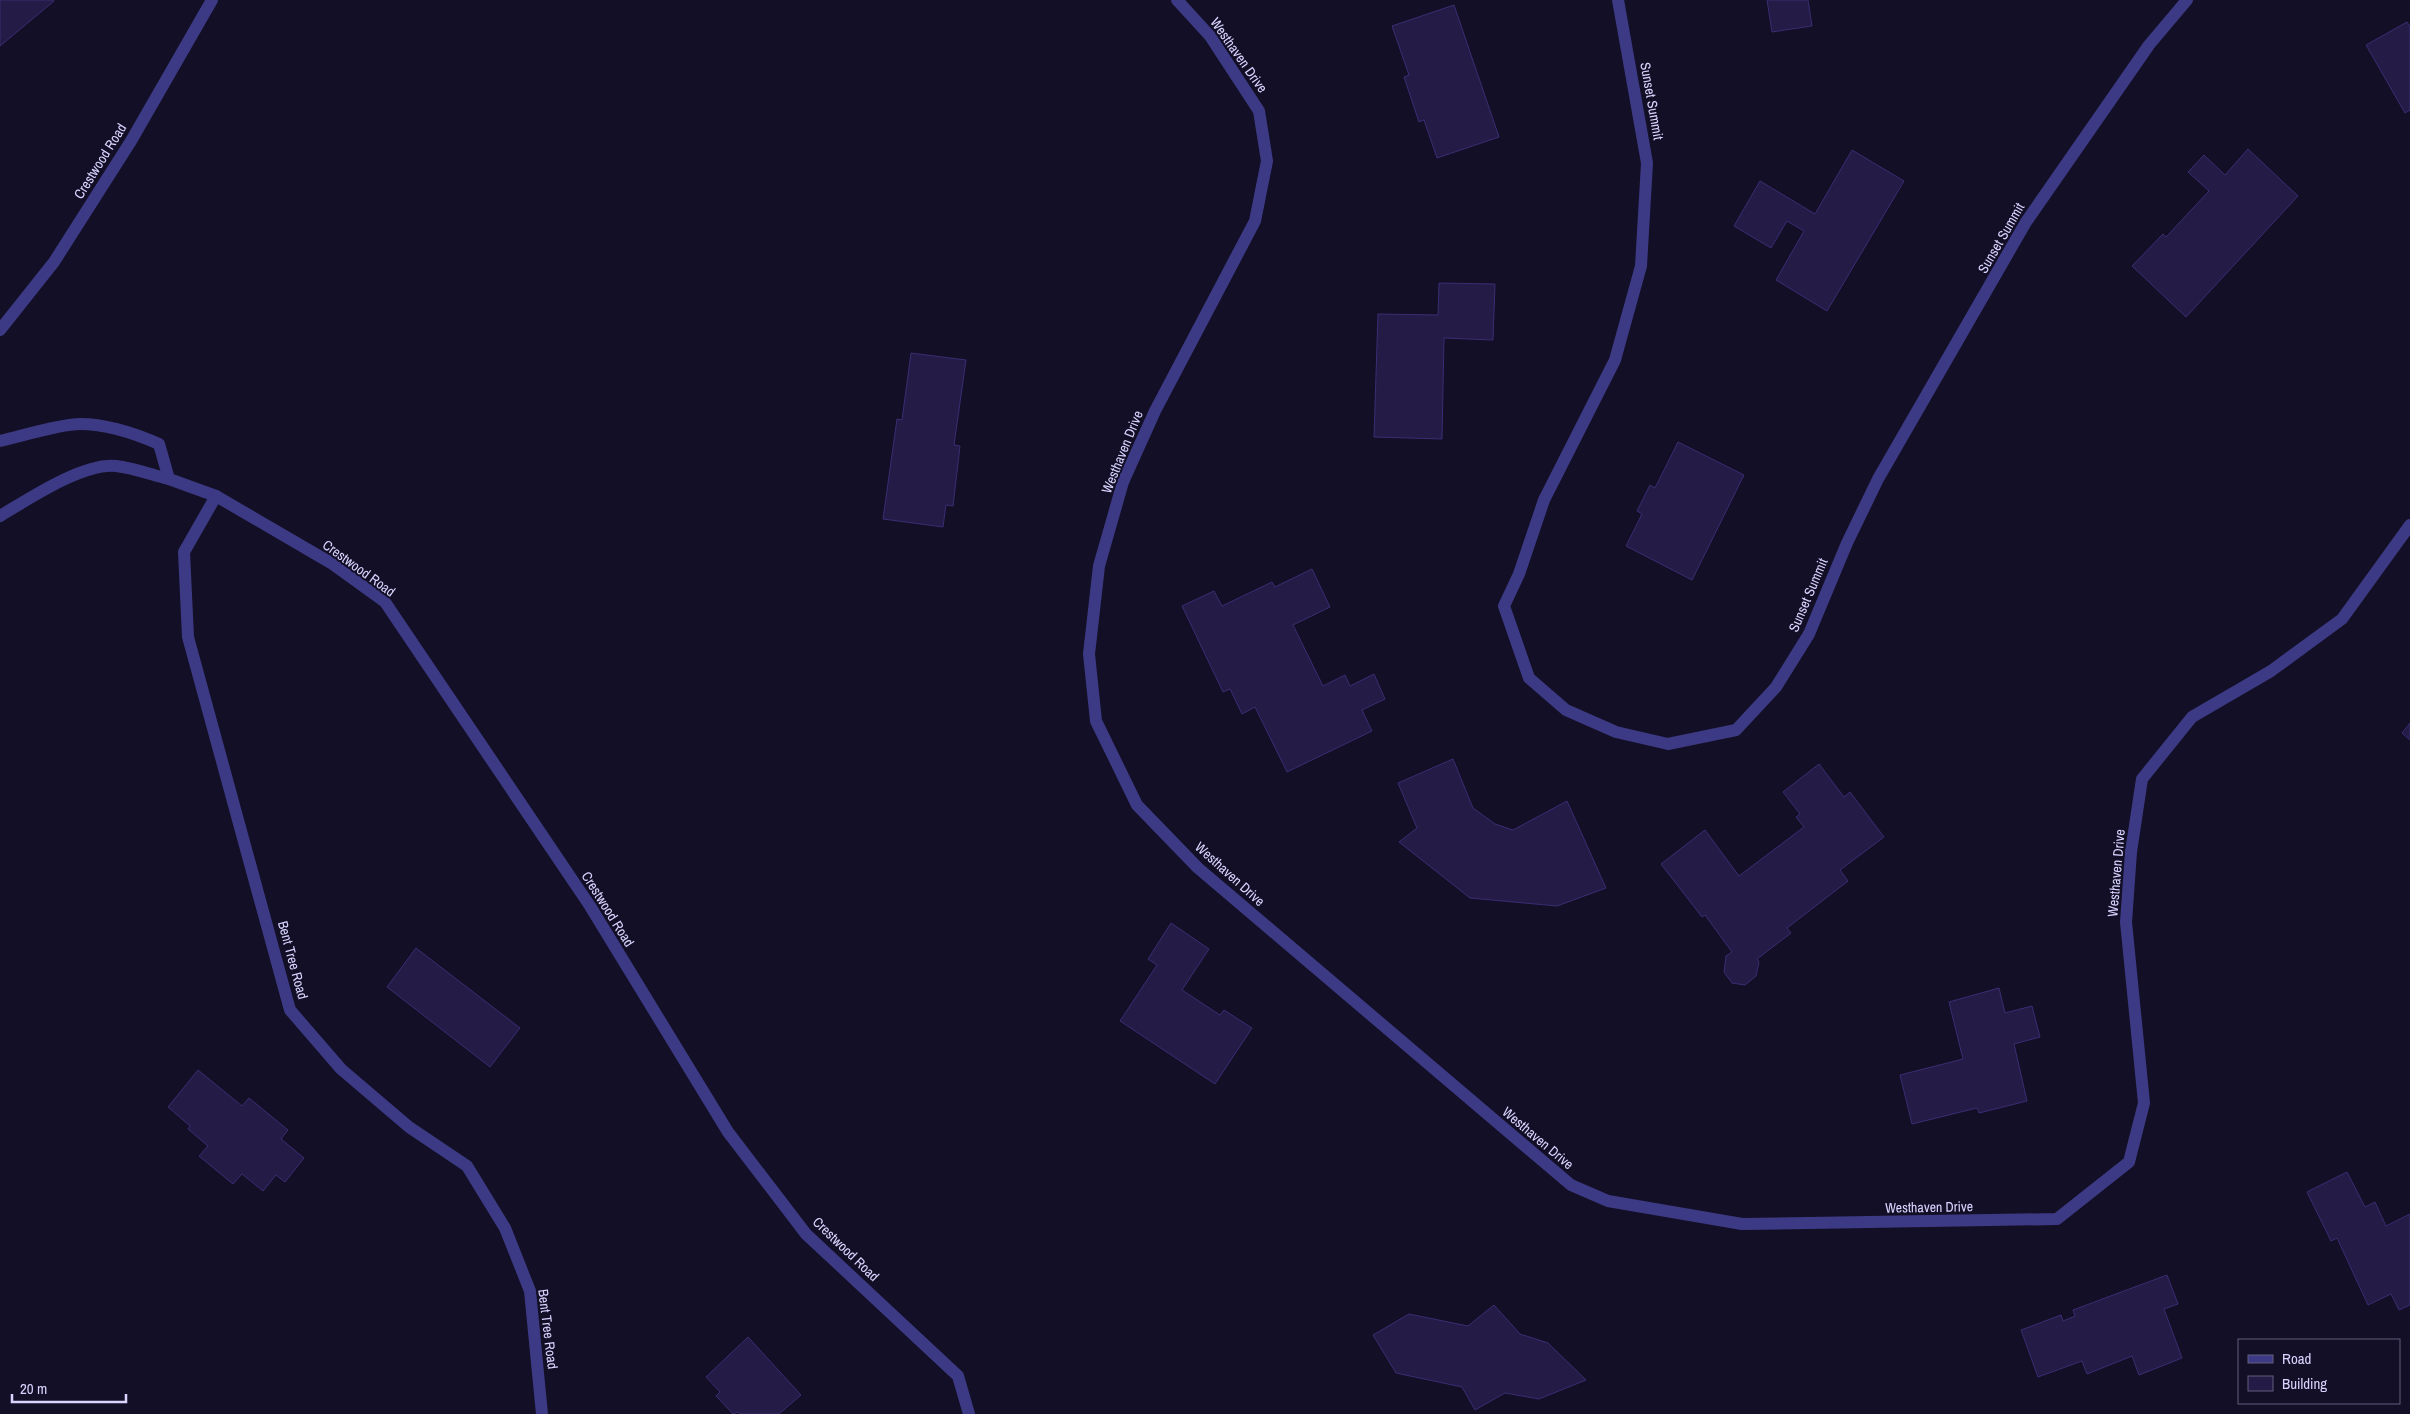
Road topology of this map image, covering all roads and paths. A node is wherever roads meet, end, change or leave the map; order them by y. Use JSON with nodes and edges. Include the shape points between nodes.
{"nodes":[{"id":1,"x":212,"y":0,"type":"edge"},
{"id":2,"x":1177,"y":0,"type":"edge"},
{"id":3,"x":1618,"y":0,"type":"edge"},
{"id":4,"x":2187,"y":0,"type":"edge"},
{"id":5,"x":0,"y":330,"type":"edge"},
{"id":6,"x":0,"y":441,"type":"edge"},
{"id":7,"x":169,"y":479,"type":"junction"},
{"id":8,"x":216,"y":496,"type":"junction"},
{"id":9,"x":0,"y":516,"type":"edge"},
{"id":10,"x":2410,"y":525,"type":"edge"},
{"id":11,"x":542,"y":1414,"type":"edge"},
{"id":12,"x":969,"y":1414,"type":"edge"}],
"edges":[{"from":1,"to":5,"type":"street","name":"Crestwood Road","via":[[130,141],[54,262]]},
{"from":2,"to":10,"type":"street","name":"Westhaven Drive","via":[[1210,36],[1259,111],[1267,161],[1255,221],[1155,411],[1123,482],[1099,566],[1089,654],[1096,721],[1137,805],[1198,868],[1571,1185],[1608,1201],[1742,1224],[2057,1219],[2129,1162],[2144,1103],[2126,922],[2131,852],[2142,779],[2192,717],[2271,671],[2342,619]]},
{"from":3,"to":4,"type":"street","name":"Sunset Summit","via":[[1647,163],[1641,266],[1615,360],[1544,500],[1519,574],[1504,606],[1529,678],[1566,710],[1616,732],[1668,744],[1736,730],[1776,686],[1809,634],[1878,479],[2026,222],[2149,45]]},
{"from":6,"to":7,"type":"street","via":[[79,424],[112,428],[159,444]]},
{"from":7,"to":8,"type":"street","name":"Crestwood Road"},
{"from":7,"to":9,"type":"street","name":"Crestwood Road","via":[[115,466],[86,471],[55,484]]},
{"from":8,"to":11,"type":"street","name":"Bent Tree Road","via":[[184,552],[188,637],[290,1010],[341,1069],[409,1127],[467,1166],[505,1228],[530,1292]]},
{"from":8,"to":12,"type":"street","name":"Crestwood Road","via":[[331,563],[385,602],[590,906],[728,1132],[806,1234],[958,1376]]}]}
